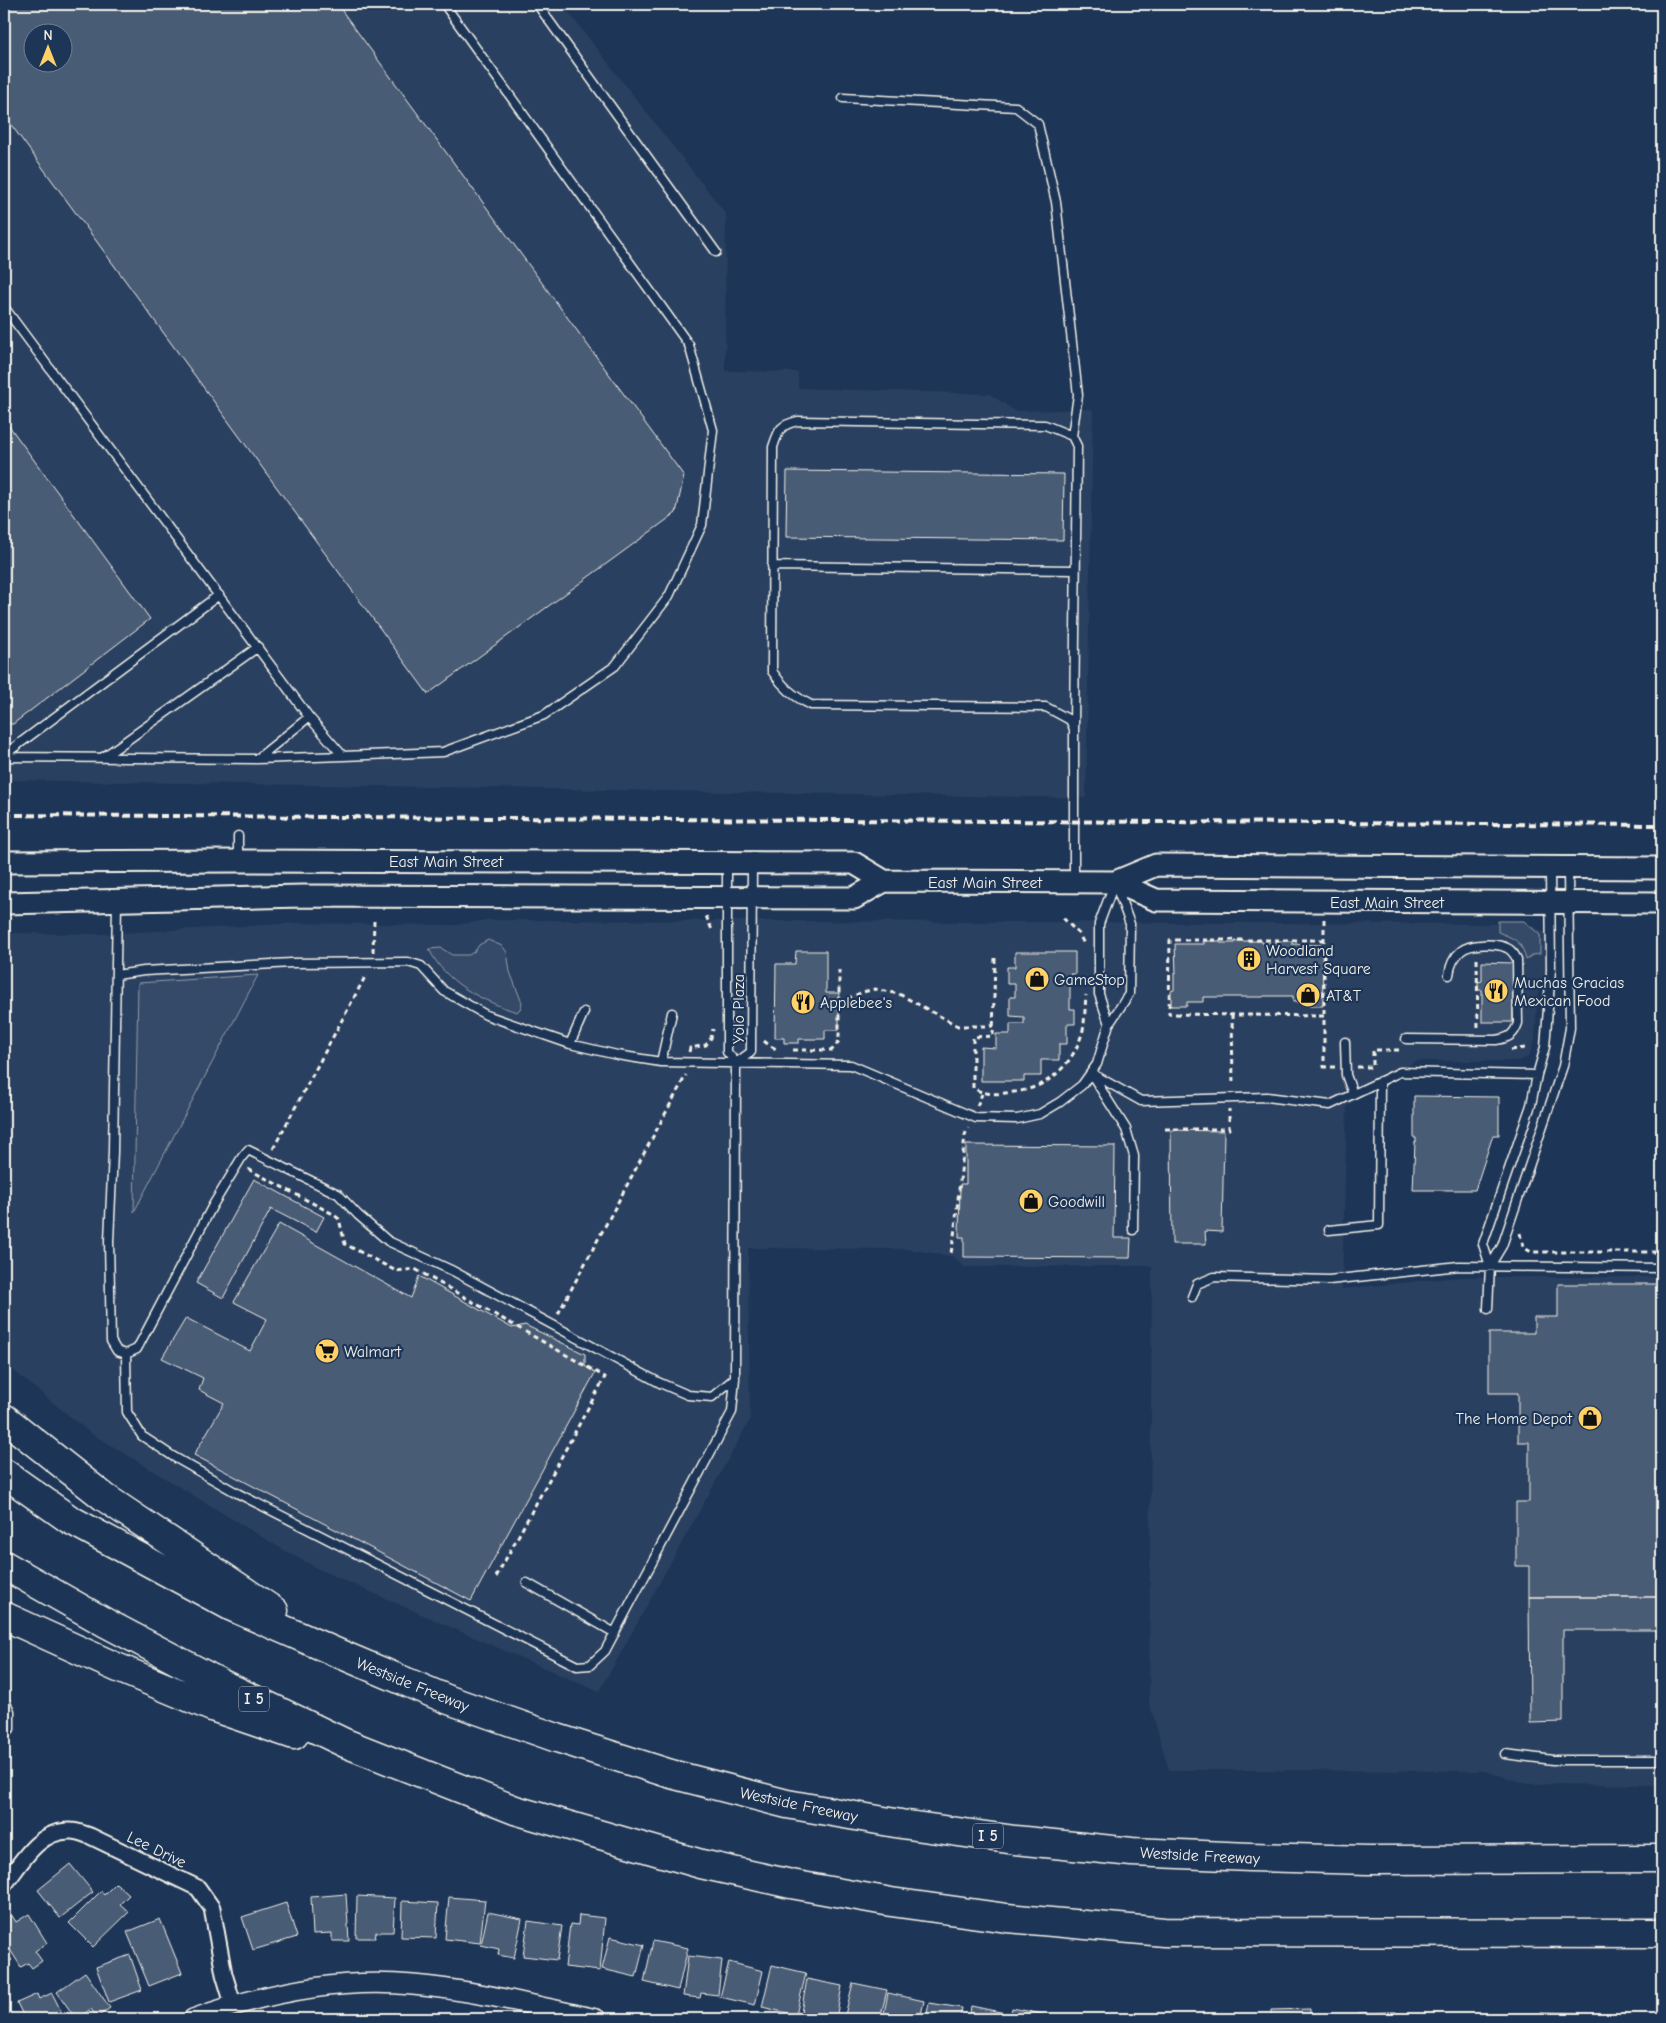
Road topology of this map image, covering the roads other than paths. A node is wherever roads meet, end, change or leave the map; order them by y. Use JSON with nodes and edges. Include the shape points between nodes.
{"nodes":[{"id":1,"x":444,"y":4,"type":"edge"},
{"id":2,"x":537,"y":4,"type":"edge"},
{"id":3,"x":842,"y":98,"type":"dead end"},
{"id":4,"x":716,"y":252,"type":"dead end"},
{"id":5,"x":4,"y":307,"type":"edge"},
{"id":6,"x":1072,"y":436,"type":"junction"},
{"id":7,"x":772,"y":566,"type":"junction"},
{"id":8,"x":1076,"y":570,"type":"junction"},
{"id":9,"x":219,"y":595,"type":"junction"},
{"id":10,"x":258,"y":648,"type":"junction"},
{"id":11,"x":309,"y":717,"type":"junction"},
{"id":12,"x":1074,"y":729,"type":"junction"},
{"id":13,"x":4,"y":756,"type":"edge"},
{"id":14,"x":343,"y":756,"type":"junction"},
{"id":15,"x":102,"y":758,"type":"junction"},
{"id":16,"x":257,"y":759,"type":"junction"},
{"id":17,"x":238,"y":836,"type":"dead end"},
{"id":18,"x":238,"y":861,"type":"junction"},
{"id":19,"x":4,"y":862,"type":"edge"},
{"id":20,"x":727,"y":863,"type":"junction"},
{"id":21,"x":752,"y":863,"type":"junction"},
{"id":22,"x":1559,"y":867,"type":"junction"},
{"id":23,"x":1662,"y":868,"type":"edge"},
{"id":24,"x":884,"y":881,"type":"junction"},
{"id":25,"x":1074,"y":882,"type":"junction"},
{"id":26,"x":1115,"y":882,"type":"junction"},
{"id":27,"x":727,"y":898,"type":"junction"},
{"id":28,"x":752,"y":898,"type":"junction"},
{"id":29,"x":116,"y":900,"type":"junction"},
{"id":30,"x":4,"y":903,"type":"edge"},
{"id":31,"x":1559,"y":903,"type":"junction"},
{"id":32,"x":1662,"y":903,"type":"edge"},
{"id":33,"x":116,"y":975,"type":"junction"},
{"id":34,"x":1449,"y":975,"type":"dead end"},
{"id":35,"x":584,"y":1012,"type":"dead end"},
{"id":36,"x":672,"y":1013,"type":"dead end"},
{"id":37,"x":1108,"y":1024,"type":"junction"},
{"id":38,"x":1406,"y":1039,"type":"dead end"},
{"id":39,"x":1345,"y":1042,"type":"dead end"},
{"id":40,"x":570,"y":1044,"type":"junction"},
{"id":41,"x":662,"y":1062,"type":"junction"},
{"id":42,"x":736,"y":1063,"type":"junction"},
{"id":43,"x":1091,"y":1073,"type":"junction"},
{"id":44,"x":1537,"y":1075,"type":"junction"},
{"id":45,"x":1380,"y":1082,"type":"junction"},
{"id":46,"x":1353,"y":1094,"type":"junction"},
{"id":47,"x":1133,"y":1230,"type":"dead end"},
{"id":48,"x":1329,"y":1230,"type":"dead end"},
{"id":49,"x":1490,"y":1266,"type":"junction"},
{"id":50,"x":1662,"y":1268,"type":"edge"},
{"id":51,"x":1192,"y":1297,"type":"dead end"},
{"id":52,"x":1488,"y":1309,"type":"dead end"},
{"id":53,"x":126,"y":1354,"type":"junction"},
{"id":54,"x":735,"y":1378,"type":"junction"},
{"id":55,"x":4,"y":1418,"type":"edge"},
{"id":56,"x":4,"y":1473,"type":"edge"},
{"id":57,"x":4,"y":1565,"type":"edge"},
{"id":58,"x":527,"y":1583,"type":"dead end"},
{"id":59,"x":4,"y":1616,"type":"edge"},
{"id":60,"x":615,"y":1633,"type":"junction"},
{"id":61,"x":340,"y":1654,"type":"junction"},
{"id":62,"x":4,"y":1699,"type":"edge"},
{"id":63,"x":4,"y":1732,"type":"edge"},
{"id":64,"x":1505,"y":1754,"type":"dead end"},
{"id":65,"x":1662,"y":1760,"type":"edge"},
{"id":66,"x":515,"y":1810,"type":"junction"},
{"id":67,"x":1662,"y":1859,"type":"edge"},
{"id":68,"x":4,"y":1885,"type":"edge"},
{"id":69,"x":1662,"y":1933,"type":"edge"},
{"id":70,"x":233,"y":2004,"type":"junction"},
{"id":71,"x":193,"y":2019,"type":"edge"},
{"id":72,"x":596,"y":2019,"type":"edge"}],
"edges":[{"from":1,"to":14,"type":"lane","via":[[689,345],[713,430],[702,524],[669,596],[615,666],[544,714],[444,752]]},
{"from":2,"to":4,"type":"lane"},
{"from":3,"to":6,"type":"lane","via":[[1016,107],[1038,124],[1056,202],[1078,395]]},
{"from":5,"to":9,"type":"lane"},
{"from":6,"to":7,"type":"lane","via":[[1046,425],[798,421],[784,424],[773,447]]},
{"from":6,"to":8,"type":"lane","via":[[1077,446]]},
{"from":7,"to":8,"type":"lane"},
{"from":7,"to":12,"type":"lane","via":[[772,671],[795,697],[811,705],[1046,707],[1070,720]]},
{"from":8,"to":12,"type":"lane"},
{"from":9,"to":10,"type":"lane"},
{"from":9,"to":13,"type":"lane"},
{"from":10,"to":11,"type":"lane"},
{"from":10,"to":15,"type":"lane"},
{"from":11,"to":14,"type":"lane"},
{"from":11,"to":16,"type":"lane"},
{"from":12,"to":25,"type":"lane"},
{"from":13,"to":15,"type":"lane"},
{"from":14,"to":16,"type":"lane"},
{"from":15,"to":16,"type":"lane"},
{"from":17,"to":18,"type":"lane"},
{"from":18,"to":19,"type":"main road","name":"East Main Street"},
{"from":18,"to":20,"type":"main road","name":"East Main Street"},
{"from":20,"to":21,"type":"main road","name":"East Main Street"},
{"from":20,"to":27,"type":"lane","name":"Yolo Plaza"},
{"from":21,"to":24,"type":"main road","name":"East Main Street","via":[[854,863]]},
{"from":21,"to":28,"type":"lane","name":"Yolo Plaza"},
{"from":22,"to":23,"type":"main road","name":"East Main Street"},
{"from":22,"to":26,"type":"main road","name":"East Main Street","via":[[1156,865]]},
{"from":22,"to":31,"type":"lane"},
{"from":22,"to":31,"type":"lane"},
{"from":24,"to":25,"type":"main road","name":"East Main Street"},
{"from":24,"to":28,"type":"main road","name":"East Main Street","via":[[854,898]]},
{"from":25,"to":26,"type":"main road","name":"East Main Street"},
{"from":26,"to":31,"type":"main road","name":"East Main Street","via":[[1156,900]]},
{"from":26,"to":37,"type":"lane","via":[[1099,924],[1099,994]]},
{"from":26,"to":37,"type":"lane","via":[[1130,924],[1129,994]]},
{"from":27,"to":28,"type":"main road","name":"East Main Street"},
{"from":27,"to":29,"type":"main road","name":"East Main Street","via":[[303,896]]},
{"from":27,"to":42,"type":"lane","name":"Yolo Plaza","via":[[727,1052]]},
{"from":28,"to":42,"type":"lane","name":"Yolo Plaza","via":[[751,1052]]},
{"from":29,"to":30,"type":"main road","name":"East Main Street"},
{"from":29,"to":33,"type":"lane"},
{"from":31,"to":32,"type":"main road","name":"East Main Street"},
{"from":31,"to":44,"type":"lane","via":[[1547,1032]]},
{"from":31,"to":49,"type":"lane","via":[[1570,1028],[1564,1066],[1502,1246]]},
{"from":33,"to":40,"type":"lane","via":[[144,971],[408,962],[421,966],[444,991],[486,1015]]},
{"from":33,"to":53,"type":"lane","via":[[114,1152],[109,1241],[111,1341],[117,1351]]},
{"from":34,"to":38,"type":"lane","via":[[1458,955],[1471,946],[1496,945],[1512,951],[1517,959],[1516,1030],[1506,1038]]},
{"from":35,"to":40,"type":"lane"},
{"from":36,"to":41,"type":"lane"},
{"from":37,"to":43,"type":"lane","via":[[1097,1064]]},
{"from":39,"to":46,"type":"lane","via":[[1346,1075]]},
{"from":40,"to":41,"type":"lane"},
{"from":41,"to":42,"type":"lane"},
{"from":42,"to":43,"type":"lane","via":[[851,1065],[973,1116],[1017,1119],[1040,1114],[1060,1102],[1082,1085]]},
{"from":42,"to":54,"type":"lane"},
{"from":43,"to":46,"type":"lane","via":[[1141,1101],[1267,1097],[1330,1105]]},
{"from":43,"to":47,"type":"lane","via":[[1126,1129],[1134,1156]]},
{"from":44,"to":45,"type":"lane","via":[[1400,1072]]},
{"from":44,"to":49,"type":"lane","via":[[1531,1105],[1483,1244]]},
{"from":45,"to":46,"type":"lane"},
{"from":45,"to":48,"type":"lane","via":[[1379,1225]]},
{"from":49,"to":50,"type":"lane"},
{"from":49,"to":51,"type":"lane","via":[[1440,1267],[1329,1280],[1214,1277],[1197,1284]]},
{"from":49,"to":52,"type":"lane"},
{"from":53,"to":54,"type":"lane","via":[[137,1349],[208,1213],[248,1150],[338,1194],[388,1241],[452,1271],[660,1383],[688,1395],[712,1397]]},
{"from":53,"to":60,"type":"lane","via":[[127,1412],[142,1436],[182,1462],[576,1666],[590,1665],[605,1651]]},
{"from":54,"to":60,"type":"lane","via":[[732,1412]]},
{"from":55,"to":61,"type":"highway","via":[[104,1497]]},
{"from":56,"to":61,"type":"highway","name":"Westside Freeway","number":"I 5","via":[[69,1519],[232,1607]]},
{"from":57,"to":66,"type":"highway","number":"I 5","via":[[220,1683],[346,1742]]},
{"from":58,"to":60,"type":"lane"},
{"from":59,"to":66,"type":"highway","via":[[212,1707]]},
{"from":61,"to":67,"type":"highway","name":"Westside Freeway","number":"I 5","via":[[450,1700],[671,1774],[787,1804],[901,1824],[1132,1852],[1250,1858]]},
{"from":62,"to":63,"type":"lane","via":[[10,1711],[10,1729]]},
{"from":64,"to":65,"type":"lane","via":[[1553,1760]]},
{"from":66,"to":69,"type":"highway","number":"I 5","via":[[701,1864],[791,1884],[1007,1918],[1164,1932]]},
{"from":68,"to":70,"type":"street","name":"Lee Drive","via":[[39,1840],[72,1830],[198,1888],[212,1908]]},
{"from":70,"to":71,"type":"street"},
{"from":70,"to":72,"type":"street","via":[[325,1986],[412,1984]]}]}
